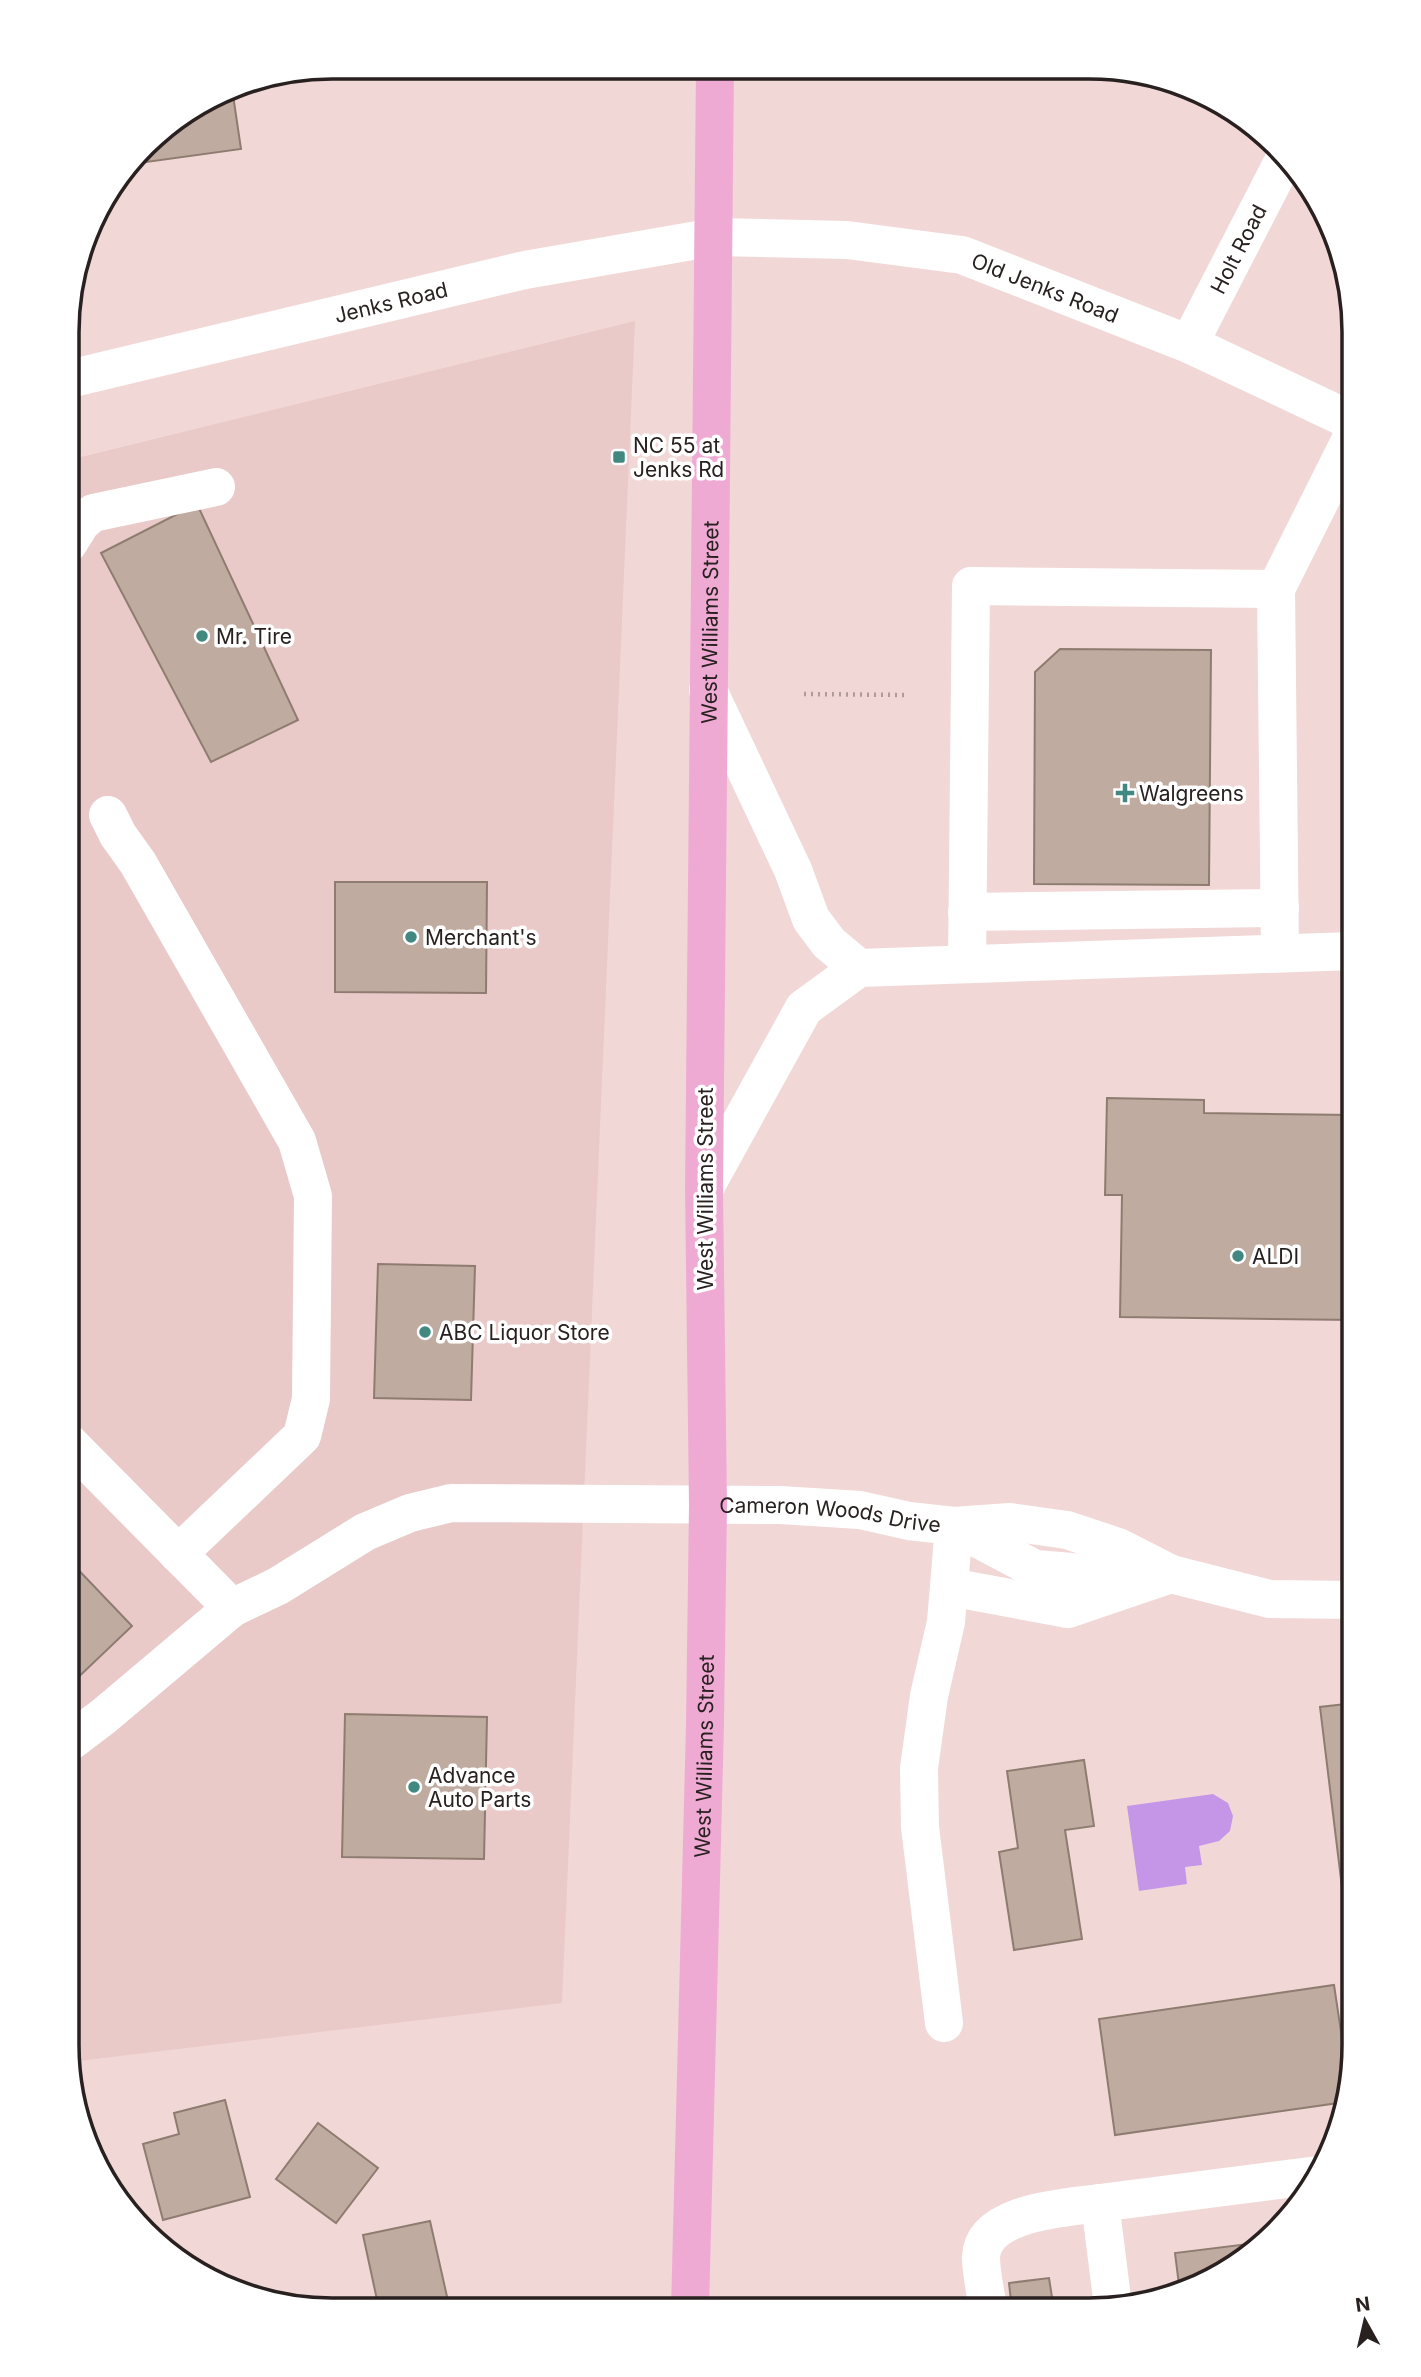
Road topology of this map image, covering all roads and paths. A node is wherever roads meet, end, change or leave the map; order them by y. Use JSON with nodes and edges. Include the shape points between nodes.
{"nodes":[{"id":1,"x":715,"y":79,"type":"edge"},
{"id":2,"x":1281,"y":166,"type":"edge"},
{"id":3,"x":715,"y":237,"type":"junction"},
{"id":4,"x":1189,"y":344,"type":"junction"},
{"id":5,"x":79,"y":377,"type":"edge"},
{"id":6,"x":1342,"y":416,"type":"edge"},
{"id":7,"x":1342,"y":457,"type":"edge"},
{"id":8,"x":216,"y":487,"type":"dead end"},
{"id":9,"x":79,"y":526,"type":"edge"},
{"id":10,"x":1276,"y":589,"type":"junction"},
{"id":11,"x":708,"y":690,"type":"junction"},
{"id":12,"x":804,"y":694,"type":"dead end"},
{"id":13,"x":904,"y":695,"type":"dead end"},
{"id":14,"x":108,"y":815,"type":"dead end"},
{"id":15,"x":1280,"y":908,"type":"junction"},
{"id":16,"x":967,"y":912,"type":"junction"},
{"id":17,"x":1342,"y":951,"type":"edge"},
{"id":18,"x":1280,"y":952,"type":"junction"},
{"id":19,"x":967,"y":964,"type":"junction"},
{"id":20,"x":859,"y":968,"type":"junction"},
{"id":21,"x":704,"y":1189,"type":"junction"},
{"id":22,"x":79,"y":1453,"type":"edge"},
{"id":23,"x":708,"y":1505,"type":"junction"},
{"id":24,"x":954,"y":1526,"type":"junction"},
{"id":25,"x":178,"y":1554,"type":"junction"},
{"id":26,"x":1171,"y":1574,"type":"junction"},
{"id":27,"x":950,"y":1587,"type":"junction"},
{"id":28,"x":1342,"y":1600,"type":"edge"},
{"id":29,"x":232,"y":1608,"type":"junction"},
{"id":30,"x":79,"y":1735,"type":"edge"},
{"id":31,"x":944,"y":2023,"type":"dead end"},
{"id":32,"x":1305,"y":2177,"type":"edge"},
{"id":33,"x":1100,"y":2203,"type":"junction"},
{"id":34,"x":1112,"y":2297,"type":"edge"},
{"id":35,"x":690,"y":2298,"type":"edge"},
{"id":36,"x":986,"y":2298,"type":"edge"}],
"edges":[{"from":1,"to":3,"type":"main road","name":"West Williams Street"},
{"from":2,"to":4,"type":"street","name":"Holt Road"},
{"from":3,"to":4,"type":"street","name":"Old Jenks Road","via":[[846,240],[962,255]]},
{"from":3,"to":5,"type":"street","name":"Jenks Road","via":[[525,270]]},
{"from":3,"to":11,"type":"main road","name":"West Williams Street"},
{"from":4,"to":6,"type":"street","name":"Old Jenks Road"},
{"from":7,"to":10,"type":"street"},
{"from":8,"to":9,"type":"street","via":[[93,513]]},
{"from":10,"to":15,"type":"street"},
{"from":10,"to":16,"type":"street","via":[[971,586]]},
{"from":11,"to":20,"type":"street","via":[[793,870],[811,919],[829,943]]},
{"from":11,"to":21,"type":"main road","name":"West Williams Street"},
{"from":12,"to":13,"type":"path"},
{"from":14,"to":25,"type":"street","via":[[296,1141],[313,1196],[311,1399],[302,1436]]},
{"from":15,"to":16,"type":"street"},
{"from":15,"to":18,"type":"street"},
{"from":16,"to":19,"type":"street"},
{"from":17,"to":18,"type":"street"},
{"from":18,"to":19,"type":"street"},
{"from":19,"to":20,"type":"street"},
{"from":20,"to":21,"type":"street","via":[[804,1008]]},
{"from":21,"to":23,"type":"main road","name":"West Williams Street"},
{"from":22,"to":25,"type":"street"},
{"from":23,"to":24,"type":"street","name":"Cameron Woods Drive","via":[[860,1510]]},
{"from":23,"to":29,"type":"street","name":"Cameron Woods Drive","via":[[451,1503],[410,1513],[365,1532],[278,1586]]},
{"from":23,"to":35,"type":"main road","name":"West Williams Street"},
{"from":24,"to":26,"type":"street","name":"Cameron Woods Drive","via":[[1035,1569]]},
{"from":24,"to":27,"type":"street"},
{"from":25,"to":29,"type":"street"},
{"from":26,"to":27,"type":"street","via":[[1068,1609]]},
{"from":26,"to":28,"type":"street","name":"Cameron Woods Drive","via":[[1270,1599]]},
{"from":27,"to":31,"type":"street","via":[[919,1768],[920,1827]]},
{"from":29,"to":30,"type":"street","name":"Cameron Woods Drive"},
{"from":32,"to":33,"type":"street"},
{"from":33,"to":34,"type":"street"},
{"from":33,"to":36,"type":"street","via":[[1040,2212],[1004,2223],[989,2235],[981,2255]]}]}
